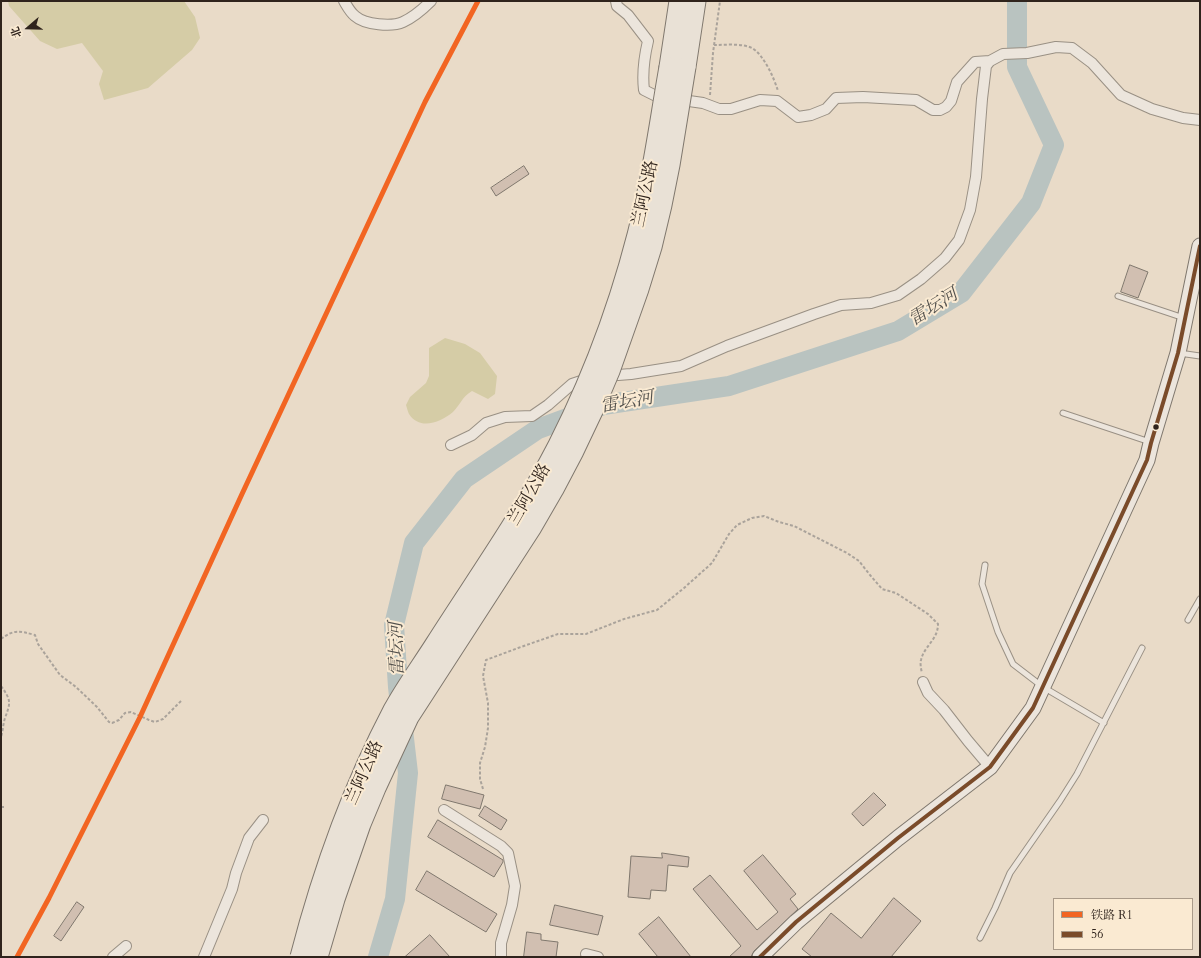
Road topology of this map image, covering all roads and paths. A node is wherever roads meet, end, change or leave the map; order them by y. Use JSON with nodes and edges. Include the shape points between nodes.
{"nodes":[{"id":1,"x":344,"y":1,"type":"edge"},
{"id":2,"x":431,"y":1,"type":"edge"},
{"id":3,"x":616,"y":1,"type":"edge"},
{"id":4,"x":679,"y":1,"type":"edge"},
{"id":5,"x":696,"y":1,"type":"edge"},
{"id":6,"x":720,"y":1,"type":"edge"},
{"id":7,"x":714,"y":45,"type":"junction"},
{"id":8,"x":990,"y":62,"type":"junction"},
{"id":9,"x":678,"y":67,"type":"junction"},
{"id":10,"x":776,"y":101,"type":"junction"},
{"id":11,"x":709,"y":105,"type":"junction"},
{"id":12,"x":1200,"y":120,"type":"edge"},
{"id":13,"x":1200,"y":246,"type":"edge"},
{"id":14,"x":1118,"y":296,"type":"dead end"},
{"id":15,"x":1185,"y":318,"type":"junction"},
{"id":16,"x":1178,"y":353,"type":"junction"},
{"id":17,"x":1200,"y":356,"type":"edge"},
{"id":18,"x":1063,"y":413,"type":"dead end"},
{"id":19,"x":1151,"y":443,"type":"junction"},
{"id":20,"x":451,"y":445,"type":"dead end"},
{"id":21,"x":985,"y":565,"type":"dead end"},
{"id":22,"x":1200,"y":599,"type":"edge"},
{"id":23,"x":1188,"y":620,"type":"dead end"},
{"id":24,"x":1,"y":639,"type":"edge"},
{"id":25,"x":1142,"y":648,"type":"dead end"},
{"id":26,"x":923,"y":682,"type":"joint"},
{"id":27,"x":1,"y":686,"type":"edge"},
{"id":28,"x":1043,"y":687,"type":"junction"},
{"id":29,"x":182,"y":700,"type":"dead end"},
{"id":30,"x":1104,"y":723,"type":"junction"},
{"id":31,"x":1,"y":737,"type":"edge"},
{"id":32,"x":990,"y":767,"type":"junction"},
{"id":33,"x":482,"y":789,"type":"dead end"},
{"id":34,"x":1,"y":807,"type":"edge"},
{"id":35,"x":6,"y":807,"type":"dead end"},
{"id":36,"x":444,"y":810,"type":"dead end"},
{"id":37,"x":263,"y":820,"type":"dead end"},
{"id":38,"x":980,"y":938,"type":"dead end"},
{"id":39,"x":126,"y":946,"type":"dead end"},
{"id":40,"x":586,"y":954,"type":"dead end"},
{"id":41,"x":112,"y":957,"type":"edge"},
{"id":42,"x":204,"y":957,"type":"edge"},
{"id":43,"x":300,"y":957,"type":"edge"},
{"id":44,"x":318,"y":957,"type":"edge"},
{"id":45,"x":501,"y":957,"type":"edge"},
{"id":46,"x":598,"y":957,"type":"edge"},
{"id":47,"x":760,"y":957,"type":"edge"}],
"edges":[{"from":1,"to":2,"type":"street","via":[[355,17],[371,24],[390,25],[402,23]]},
{"from":3,"to":11,"type":"street","via":[[617,6],[628,15],[648,41],[643,62],[644,90],[668,102],[682,100]]},
{"from":4,"to":9,"type":"highway","name":"兰阿公路"},
{"from":5,"to":9,"type":"highway","name":"兰阿公路"},
{"from":6,"to":7,"type":"path"},
{"from":7,"to":10,"type":"path","via":[[738,45],[752,49],[766,62],[778,90]]},
{"from":7,"to":11,"type":"path"},
{"from":8,"to":10,"type":"street","via":[[976,62],[957,82],[951,101],[940,110],[933,110],[916,100],[836,98],[826,109],[798,117]]},
{"from":8,"to":12,"type":"street","via":[[1003,54],[1027,53],[1056,46],[1072,48],[1092,64],[1121,94],[1152,109]]},
{"from":8,"to":20,"type":"street","via":[[986,66],[976,177],[970,210],[959,240],[945,258],[921,279],[898,295],[871,303],[841,305],[727,346],[681,366],[592,378],[572,384],[532,416],[505,418],[486,423],[472,435]]},
{"from":9,"to":43,"type":"highway","name":"兰阿公路","bridge":true,"via":[[635,243],[612,318],[594,365],[559,443],[521,512],[394,708],[345,818],[318,893]]},
{"from":9,"to":44,"type":"highway","name":"兰阿公路","bridge":true,"via":[[670,165],[662,205],[640,289],[610,371],[574,451],[532,527],[409,717],[361,824]]},
{"from":10,"to":11,"type":"street","via":[[760,100],[731,109],[719,109]]},
{"from":13,"to":15,"type":"street"},
{"from":14,"to":15,"type":"lane"},
{"from":15,"to":16,"type":"street"},
{"from":16,"to":17,"type":"lane"},
{"from":16,"to":19,"type":"street"},
{"from":18,"to":19,"type":"lane"},
{"from":19,"to":28,"type":"street","via":[[1147,460]]},
{"from":21,"to":28,"type":"lane","via":[[982,584],[998,632],[1013,664]]},
{"from":22,"to":23,"type":"lane"},
{"from":24,"to":29,"type":"path","via":[[18,631],[35,635],[38,644],[60,675],[97,707],[109,722],[119,720],[125,713],[131,712],[155,722],[163,719]]},
{"from":25,"to":30,"type":"lane"},
{"from":26,"to":32,"type":"street","via":[[928,693]]},
{"from":26,"to":33,"type":"path","via":[[920,662],[938,631],[938,624],[928,614],[896,593],[882,589],[859,561],[836,546],[794,526],[764,516],[752,518],[737,525],[712,563],[657,610],[624,619],[586,634],[558,634],[486,660],[483,676],[488,704],[488,728],[480,763]]},
{"from":27,"to":31,"type":"path","via":[[9,704]]},
{"from":28,"to":30,"type":"lane"},
{"from":28,"to":32,"type":"street","via":[[1033,708]]},
{"from":30,"to":38,"type":"lane","via":[[1056,808],[1010,873]]},
{"from":32,"to":47,"type":"street","via":[[796,922]]},
{"from":34,"to":35,"type":"path"},
{"from":36,"to":45,"type":"street","via":[[508,853],[515,886],[501,943]]},
{"from":37,"to":42,"type":"street","via":[[250,838]]},
{"from":39,"to":41,"type":"street"},
{"from":40,"to":46,"type":"street"}]}
